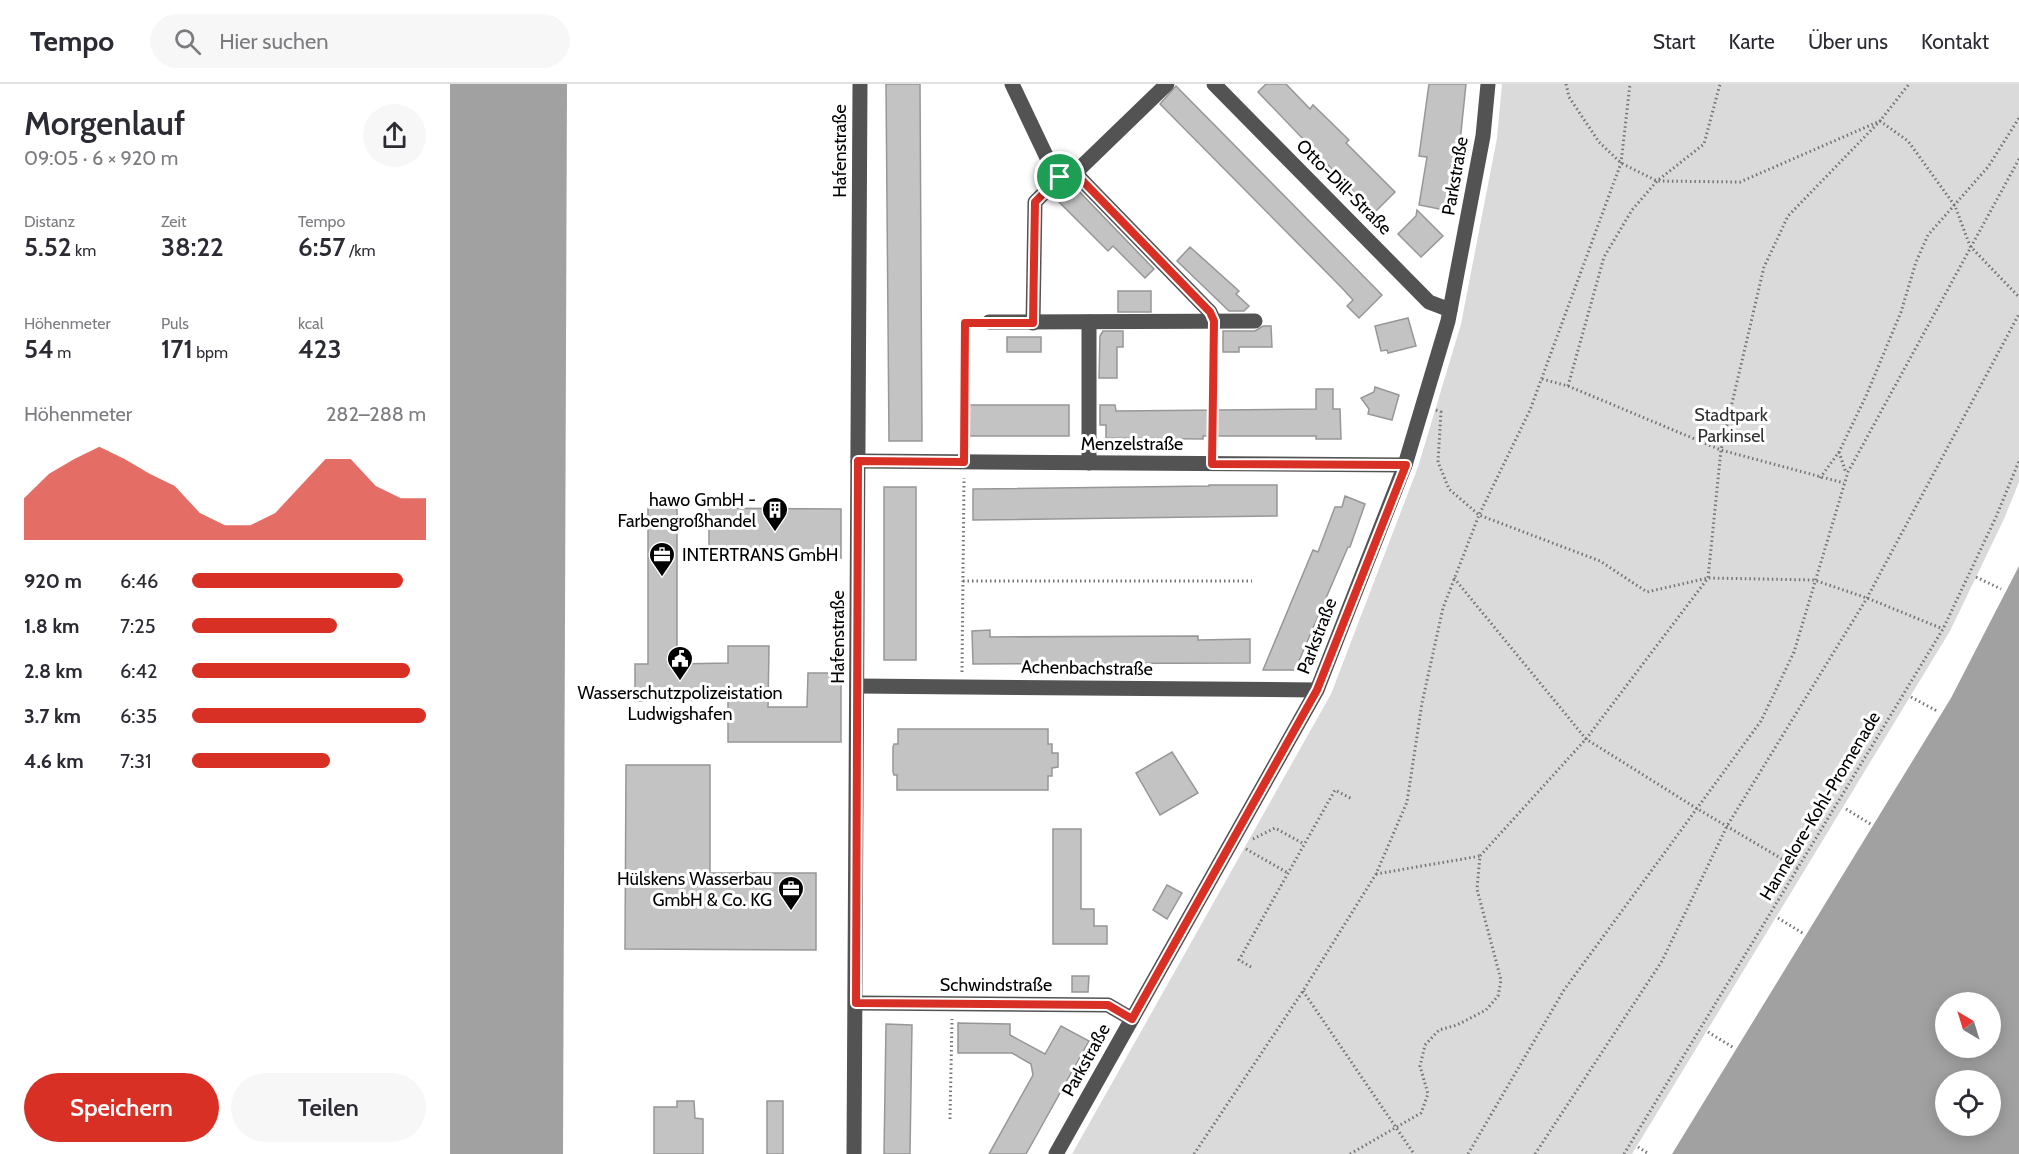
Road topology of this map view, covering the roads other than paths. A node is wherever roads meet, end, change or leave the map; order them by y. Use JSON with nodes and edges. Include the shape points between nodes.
{"nodes":[{"id":1,"x":860,"y":84,"type":"edge"},
{"id":2,"x":1012,"y":84,"type":"edge"},
{"id":3,"x":1167,"y":84,"type":"edge"},
{"id":4,"x":1214,"y":84,"type":"edge"},
{"id":5,"x":1488,"y":84,"type":"edge"},
{"id":6,"x":1068,"y":175,"type":"junction"},
{"id":7,"x":1450,"y":310,"type":"junction"},
{"id":8,"x":1214,"y":321,"type":"junction"},
{"id":9,"x":1255,"y":321,"type":"dead end"},
{"id":10,"x":989,"y":322,"type":"road end"},
{"id":11,"x":1089,"y":322,"type":"junction"},
{"id":12,"x":1033,"y":323,"type":"junction"},
{"id":13,"x":858,"y":461,"type":"junction"},
{"id":14,"x":1089,"y":463,"type":"junction"},
{"id":15,"x":1406,"y":465,"type":"junction"},
{"id":16,"x":857,"y":686,"type":"junction"},
{"id":17,"x":1317,"y":690,"type":"junction"},
{"id":18,"x":856,"y":1003,"type":"junction"},
{"id":19,"x":1132,"y":1019,"type":"junction"},
{"id":20,"x":854,"y":1154,"type":"edge"},
{"id":21,"x":1056,"y":1154,"type":"edge"}],
"edges":[{"from":1,"to":13,"type":"street","name":"Hafenstraße"},
{"from":2,"to":6,"type":"street","via":[[1050,164]]},
{"from":3,"to":6,"type":"street"},
{"from":4,"to":7,"type":"street","name":"Otto-Dill-Straße","via":[[1429,302]]},
{"from":5,"to":7,"type":"street","name":"Parkstraße","via":[[1483,136]]},
{"from":6,"to":8,"type":"street","via":[[1210,312]]},
{"from":6,"to":12,"type":"street","via":[[1035,202]]},
{"from":7,"to":15,"type":"street","name":"Parkstraße"},
{"from":8,"to":9,"type":"street"},
{"from":8,"to":11,"type":"street"},
{"from":10,"to":12,"type":"street"},
{"from":11,"to":12,"type":"street"},
{"from":11,"to":14,"type":"street"},
{"from":13,"to":14,"type":"street","name":"Menzelstraße"},
{"from":13,"to":16,"type":"street","name":"Hafenstraße"},
{"from":14,"to":15,"type":"street","name":"Menzelstraße"},
{"from":15,"to":17,"type":"street","name":"Parkstraße"},
{"from":16,"to":17,"type":"street","name":"Achenbachstraße"},
{"from":16,"to":18,"type":"street","name":"Hafenstraße"},
{"from":17,"to":19,"type":"street","name":"Parkstraße"},
{"from":18,"to":19,"type":"street","name":"Schwindstraße","via":[[1108,1005]]},
{"from":18,"to":20,"type":"street","name":"Hafenstraße"},
{"from":19,"to":21,"type":"street","name":"Parkstraße"}]}
